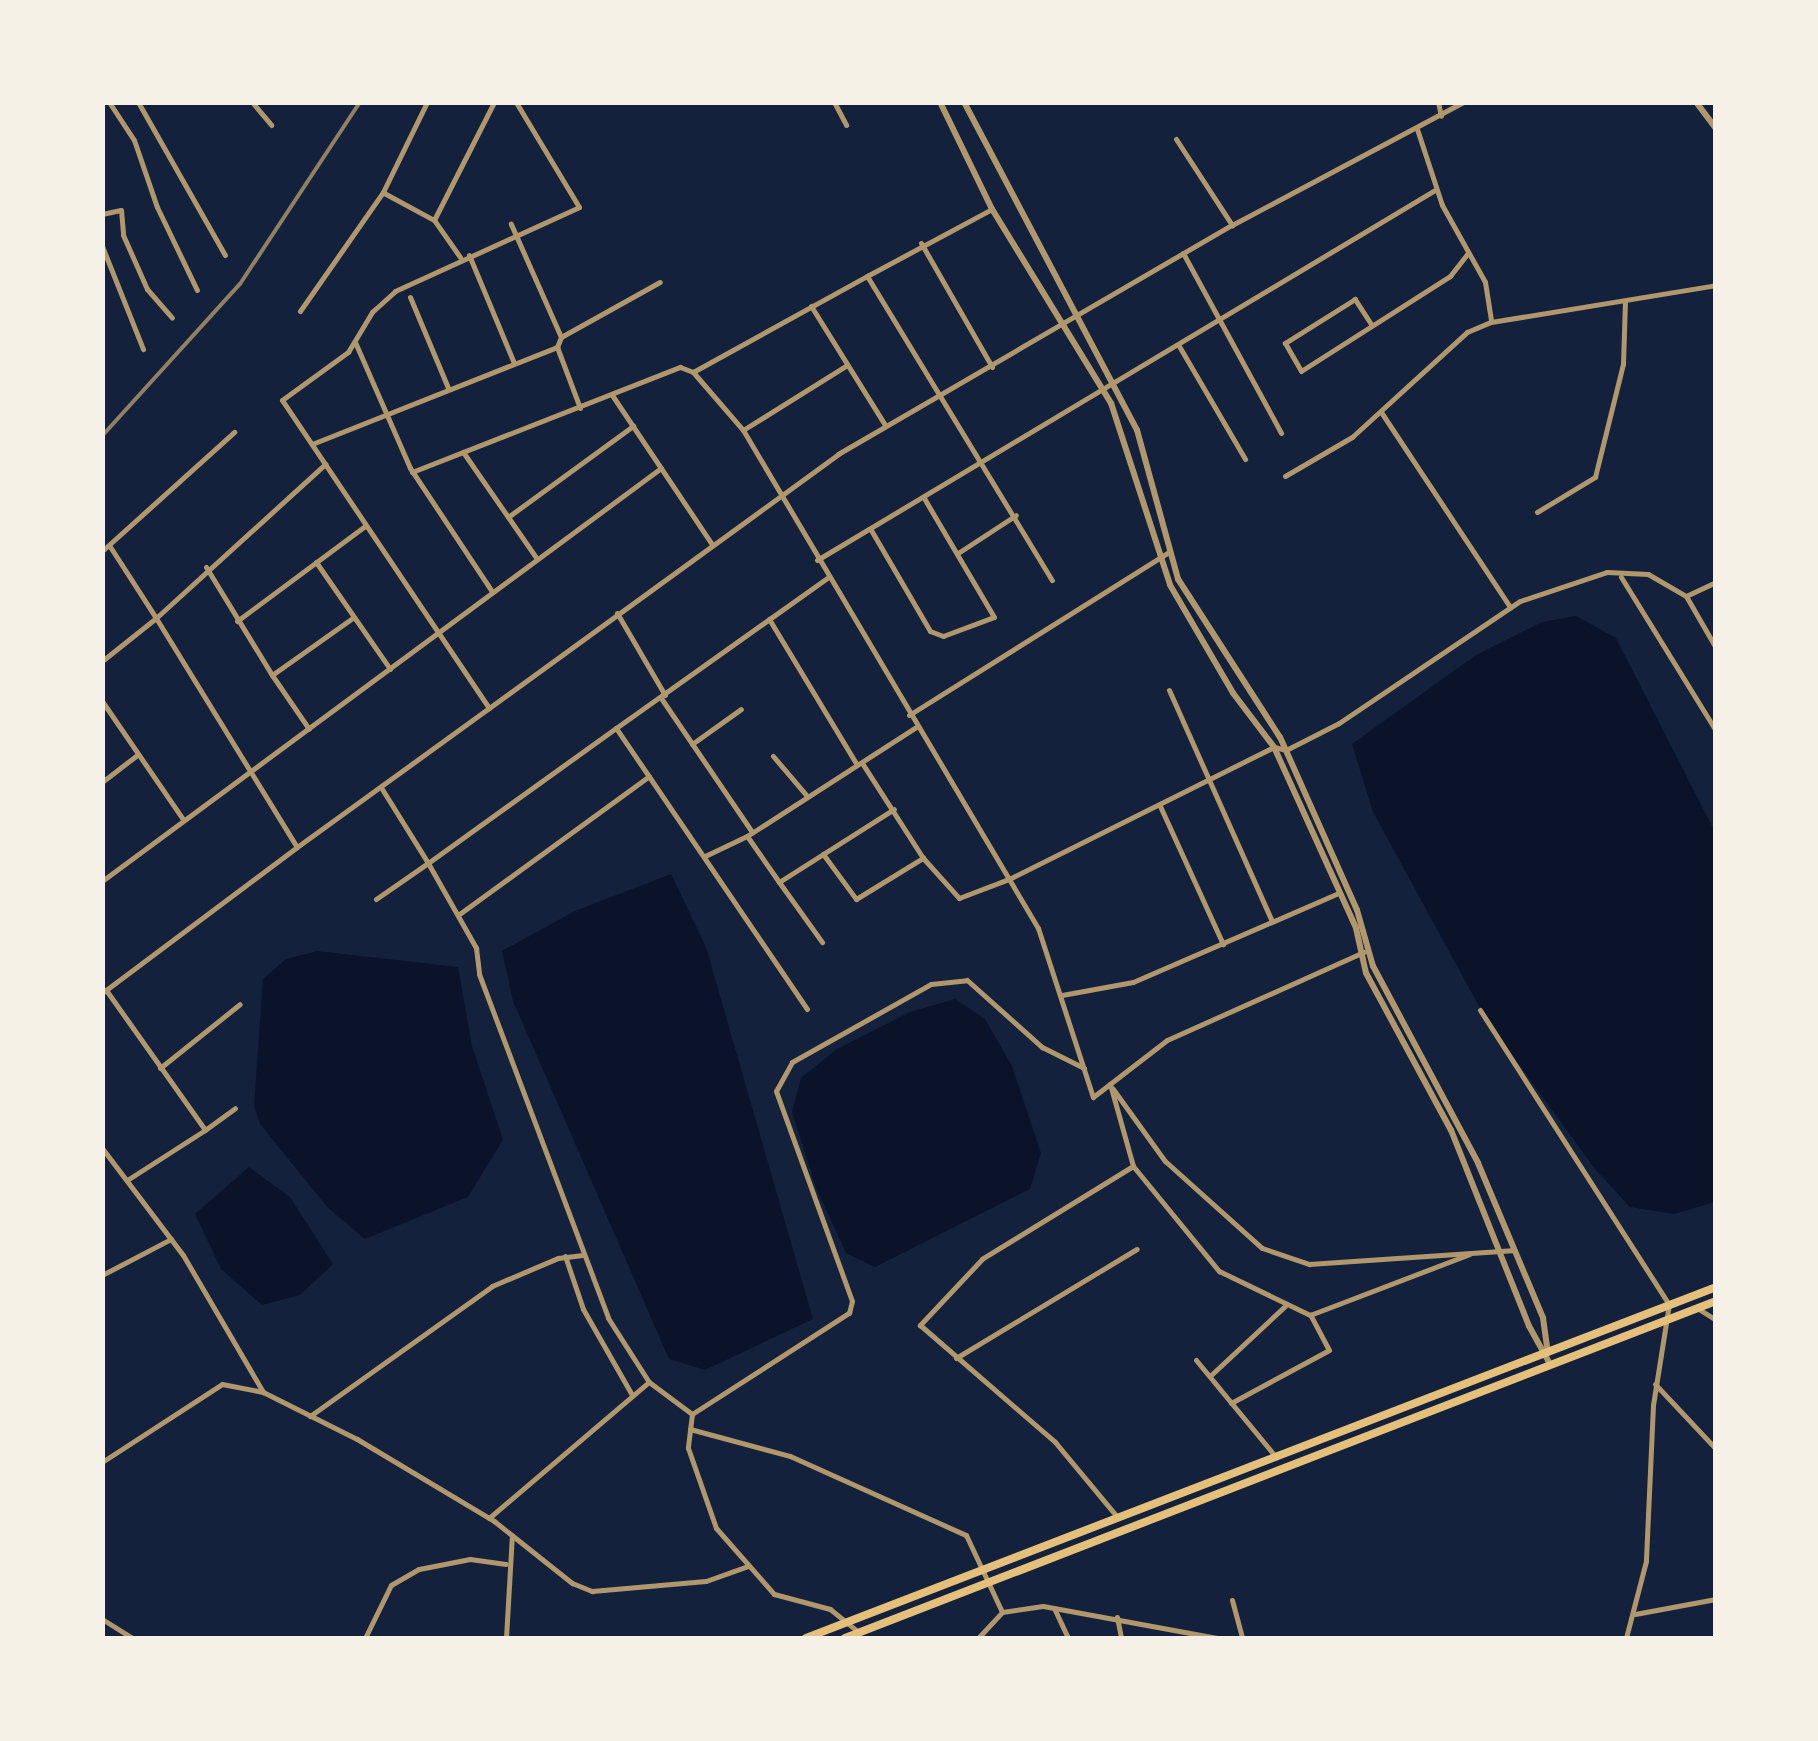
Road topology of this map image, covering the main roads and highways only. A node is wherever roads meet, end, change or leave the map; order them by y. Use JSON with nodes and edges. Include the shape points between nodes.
{"nodes":[{"id":1,"x":1716,"y":1288,"type":"edge"},
{"id":2,"x":1716,"y":1301,"type":"edge"},
{"id":3,"x":1548,"y":1358,"type":"junction"},
{"id":4,"x":806,"y":1638,"type":"edge"},
{"id":5,"x":845,"y":1638,"type":"edge"}],
"edges":[{"from":1,"to":3,"type":"main road"},
{"from":2,"to":3,"type":"main road"},
{"from":3,"to":4,"type":"main road"},
{"from":3,"to":5,"type":"main road"}]}
